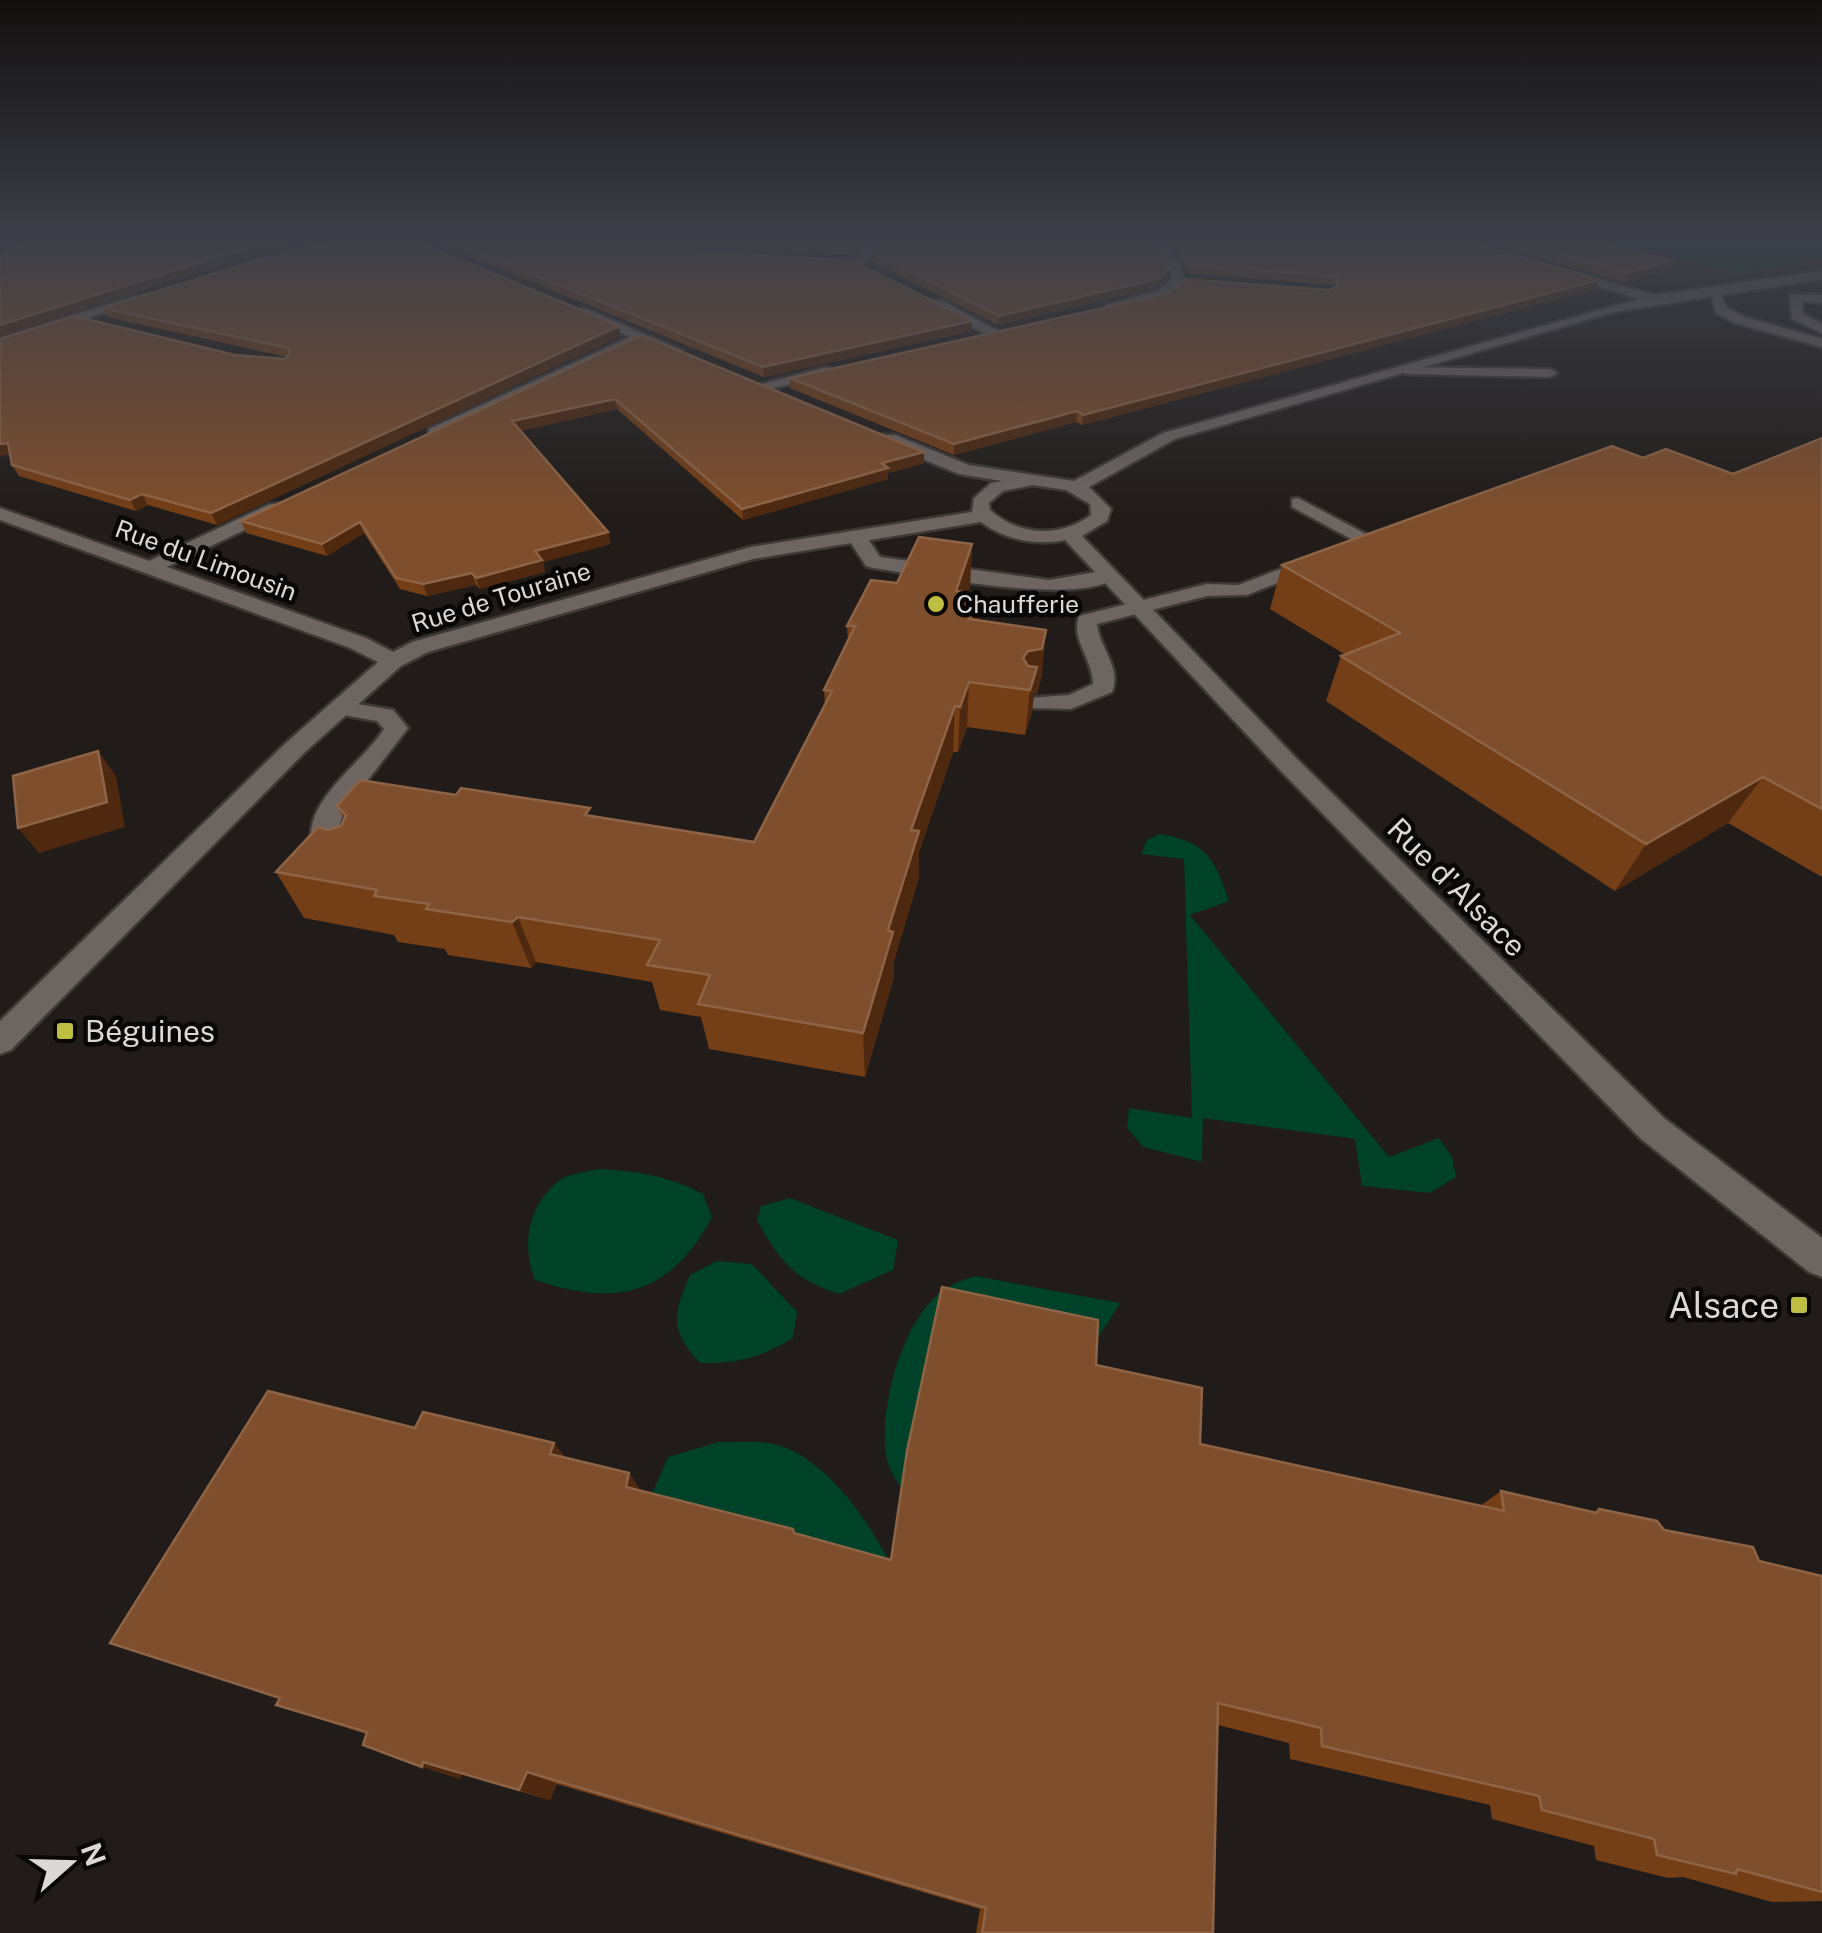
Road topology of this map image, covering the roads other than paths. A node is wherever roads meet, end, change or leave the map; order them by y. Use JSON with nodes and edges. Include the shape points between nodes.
{"nodes":[{"id":1,"x":34,"y":332,"type":"edge"},
{"id":2,"x":629,"y":332,"type":"edge"},
{"id":3,"x":1000,"y":332,"type":"edge"},
{"id":4,"x":1538,"y":332,"type":"edge"},
{"id":5,"x":1782,"y":332,"type":"edge"},
{"id":6,"x":996,"y":333,"type":"joint"},
{"id":7,"x":977,"y":337,"type":"edge"},
{"id":8,"x":642,"y":338,"type":"junction"},
{"id":9,"x":0,"y":343,"type":"edge"},
{"id":10,"x":1822,"y":344,"type":"edge"},
{"id":11,"x":689,"y":356,"type":"edge"},
{"id":12,"x":845,"y":367,"type":"edge"},
{"id":13,"x":1406,"y":370,"type":"junction"},
{"id":14,"x":1550,"y":374,"type":"dead end"},
{"id":15,"x":796,"y":400,"type":"edge"},
{"id":16,"x":881,"y":436,"type":"edge"},
{"id":17,"x":416,"y":441,"type":"edge"},
{"id":18,"x":965,"y":470,"type":"junction"},
{"id":19,"x":1033,"y":480,"type":"junction"},
{"id":20,"x":1076,"y":486,"type":"junction"},
{"id":21,"x":291,"y":500,"type":"edge"},
{"id":22,"x":1298,"y":504,"type":"dead end"},
{"id":23,"x":982,"y":509,"type":"junction"},
{"id":24,"x":0,"y":514,"type":"edge"},
{"id":25,"x":1069,"y":534,"type":"junction"},
{"id":26,"x":856,"y":536,"type":"junction"},
{"id":27,"x":148,"y":568,"type":"junction"},
{"id":28,"x":1108,"y":576,"type":"junction"},
{"id":29,"x":1138,"y":607,"type":"junction"},
{"id":30,"x":393,"y":660,"type":"junction"},
{"id":31,"x":1035,"y":704,"type":"edge"},
{"id":32,"x":340,"y":708,"type":"junction"},
{"id":33,"x":352,"y":863,"type":"edge"},
{"id":34,"x":0,"y":1040,"type":"edge"},
{"id":35,"x":1822,"y":1260,"type":"edge"}],
"edges":[{"from":1,"to":9,"type":"street"},
{"from":2,"to":8,"type":"street"},
{"from":3,"to":6,"type":"street"},
{"from":4,"to":13,"type":"street"},
{"from":5,"to":10,"type":"street"},
{"from":6,"to":7,"type":"street"},
{"from":8,"to":11,"type":"street"},
{"from":8,"to":17,"type":"street"},
{"from":12,"to":15,"type":"street","via":[[755,383]]},
{"from":13,"to":14,"type":"street"},
{"from":13,"to":20,"type":"street","via":[[1170,436]]},
{"from":16,"to":18,"type":"street"},
{"from":18,"to":19,"type":"street"},
{"from":18,"to":23,"type":"street"},
{"from":19,"to":20,"type":"street"},
{"from":19,"to":23,"type":"street","via":[[997,487]]},
{"from":20,"to":25,"type":"street","via":[[1102,508],[1092,525]]},
{"from":21,"to":27,"type":"street"},
{"from":22,"to":29,"type":"street","via":[[1370,542],[1240,590],[1207,590]]},
{"from":23,"to":25,"type":"street","via":[[1020,534]]},
{"from":23,"to":26,"type":"street","name":"Rue de Touraine"},
{"from":24,"to":27,"type":"street","name":"Rue du Limousin"},
{"from":25,"to":28,"type":"street","name":"Rue d'Alsace"},
{"from":26,"to":28,"type":"street","via":[[873,562],[1049,586]]},
{"from":26,"to":30,"type":"street","name":"Rue de Touraine","via":[[751,553]]},
{"from":27,"to":30,"type":"street","name":"Rue du Limousin"},
{"from":28,"to":29,"type":"street","name":"Rue d'Alsace"},
{"from":29,"to":31,"type":"street","via":[[1086,620],[1084,632],[1106,670],[1104,688],[1062,706]]},
{"from":29,"to":35,"type":"street","name":"Rue d'Alsace","via":[[1652,1128]]},
{"from":30,"to":32,"type":"street","name":"Rue de Touraine"},
{"from":32,"to":33,"type":"street","via":[[385,715],[396,728],[326,823],[328,854]]},
{"from":32,"to":34,"type":"street","name":"Rue de Touraine"}]}
